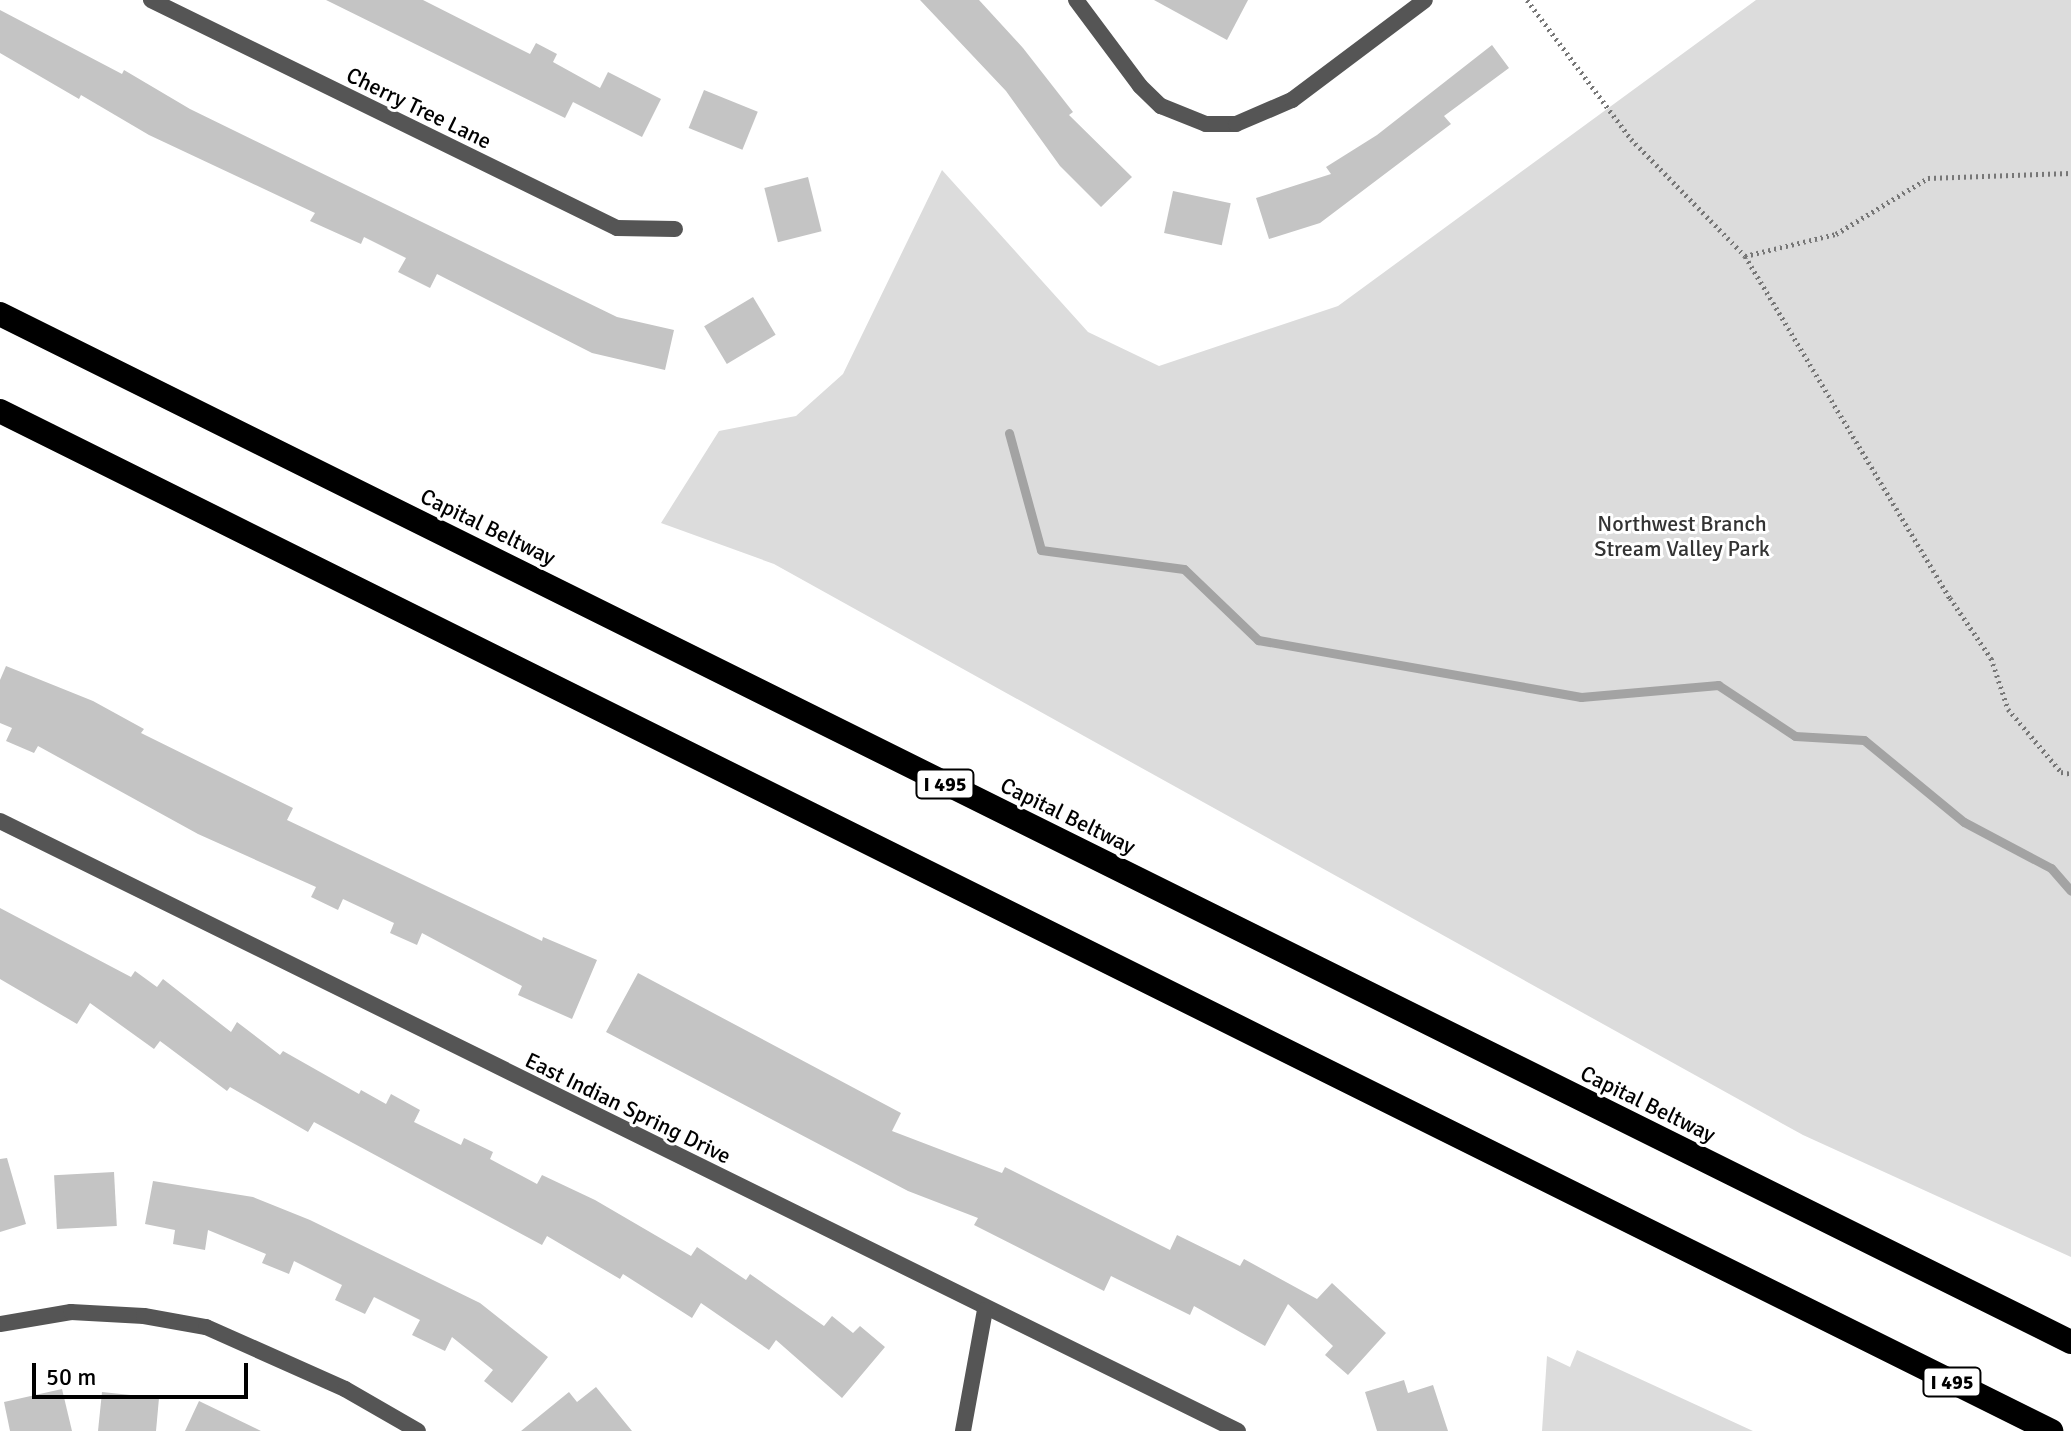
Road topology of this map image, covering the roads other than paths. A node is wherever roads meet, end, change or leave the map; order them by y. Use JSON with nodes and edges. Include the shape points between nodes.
{"nodes":[{"id":1,"x":151,"y":0,"type":"edge"},
{"id":2,"x":1076,"y":0,"type":"edge"},
{"id":3,"x":1425,"y":0,"type":"edge"},
{"id":4,"x":675,"y":229,"type":"dead end"},
{"id":5,"x":0,"y":314,"type":"edge"},
{"id":6,"x":0,"y":411,"type":"edge"},
{"id":7,"x":0,"y":821,"type":"edge"},
{"id":8,"x":985,"y":1310,"type":"junction"},
{"id":9,"x":0,"y":1324,"type":"edge"},
{"id":10,"x":2071,"y":1342,"type":"edge"},
{"id":11,"x":418,"y":1431,"type":"edge"},
{"id":12,"x":963,"y":1431,"type":"edge"},
{"id":13,"x":1238,"y":1431,"type":"edge"},
{"id":14,"x":2051,"y":1431,"type":"edge"}],
"edges":[{"from":1,"to":4,"type":"street","name":"Cherry Tree Lane","via":[[617,228]]},
{"from":2,"to":3,"type":"street","via":[[1140,86],[1161,106],[1206,124],[1236,124],[1292,100]]},
{"from":5,"to":10,"type":"highway","name":"Capital Beltway","number":"I 495"},
{"from":6,"to":14,"type":"highway","number":"I 495"},
{"from":7,"to":8,"type":"street","name":"East Indian Spring Drive"},
{"from":8,"to":12,"type":"street"},
{"from":8,"to":13,"type":"street","name":"East Indian Spring Drive"},
{"from":9,"to":11,"type":"street","via":[[71,1312],[144,1316],[206,1327],[345,1389]]}]}
